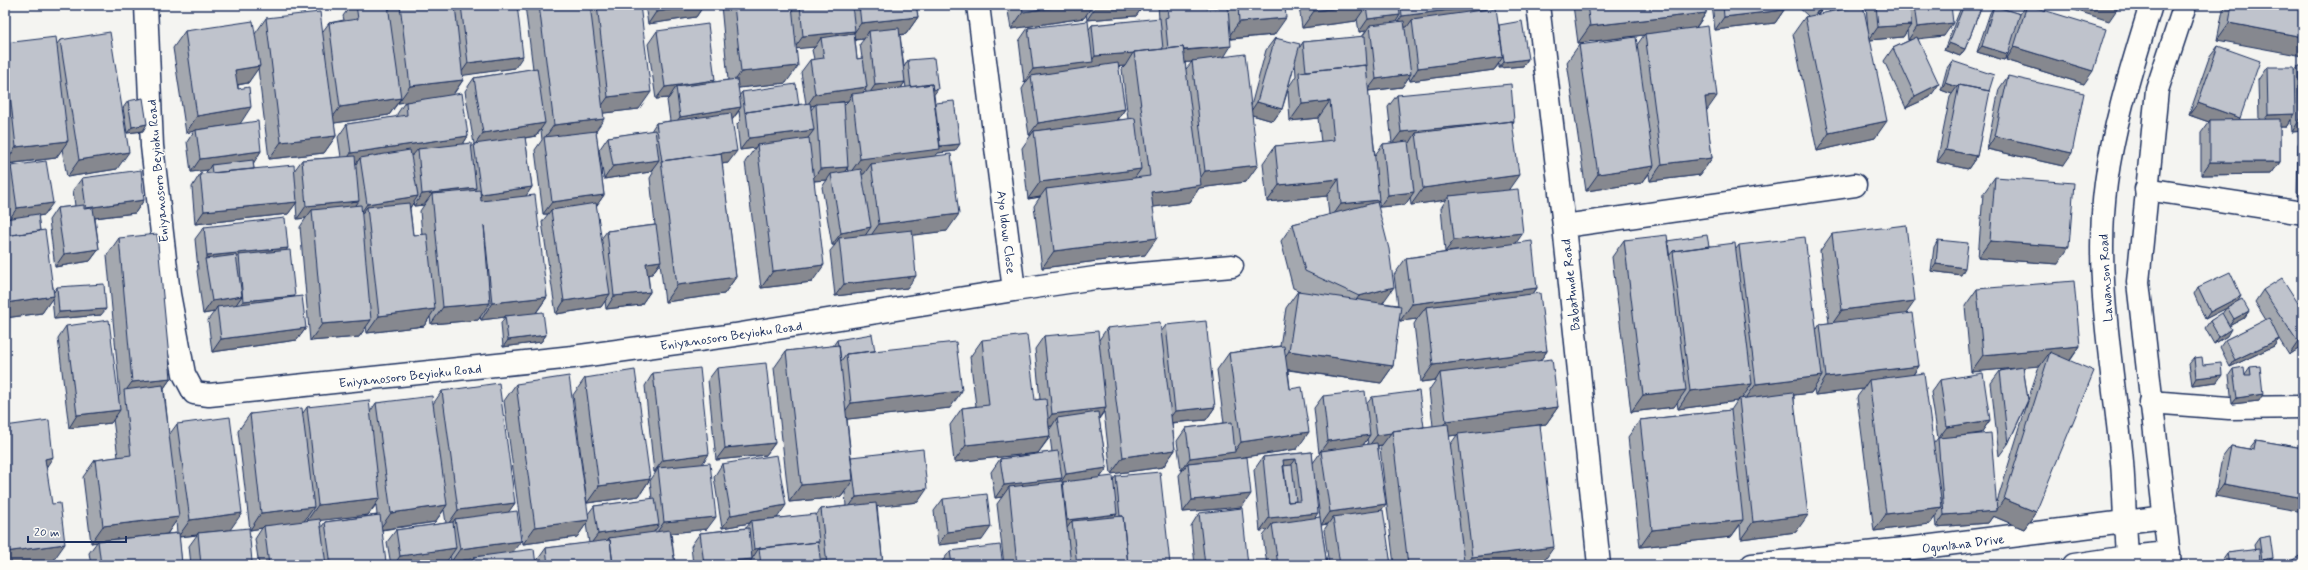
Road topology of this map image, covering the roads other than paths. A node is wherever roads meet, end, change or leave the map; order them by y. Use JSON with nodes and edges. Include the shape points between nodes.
{"nodes":[{"id":1,"x":146,"y":5,"type":"edge"},
{"id":2,"x":978,"y":5,"type":"edge"},
{"id":3,"x":1538,"y":5,"type":"edge"},
{"id":4,"x":2151,"y":5,"type":"edge"},
{"id":5,"x":2185,"y":5,"type":"edge"},
{"id":6,"x":1855,"y":185,"type":"dead end"},
{"id":7,"x":2146,"y":189,"type":"junction"},
{"id":8,"x":2303,"y":213,"type":"edge"},
{"id":9,"x":1564,"y":226,"type":"junction"},
{"id":10,"x":1232,"y":266,"type":"dead end"},
{"id":11,"x":1014,"y":290,"type":"junction"},
{"id":12,"x":2150,"y":402,"type":"junction"},
{"id":13,"x":2303,"y":407,"type":"edge"},
{"id":14,"x":2165,"y":520,"type":"junction"},
{"id":15,"x":2126,"y":523,"type":"junction"},
{"id":16,"x":2169,"y":559,"type":"edge"},
{"id":17,"x":2128,"y":561,"type":"edge"},
{"id":18,"x":1599,"y":565,"type":"edge"},
{"id":19,"x":1752,"y":565,"type":"edge"},
{"id":20,"x":2074,"y":565,"type":"edge"}],
"edges":[{"from":1,"to":11,"type":"street","name":"Eniyanosoro Beyioku Road","via":[[152,146],[169,294],[184,374],[194,393],[217,395],[573,357],[735,335]]},
{"from":2,"to":11,"type":"street","name":"Ayo Idowu Close"},
{"from":3,"to":9,"type":"street","name":"Babatunde Road"},
{"from":4,"to":15,"type":"street","name":"Lawanson Road","via":[[2114,135],[2106,184],[2103,229],[2108,340],[2122,452]]},
{"from":5,"to":7,"type":"street","via":[[2157,90]]},
{"from":6,"to":9,"type":"street"},
{"from":7,"to":8,"type":"street"},
{"from":7,"to":12,"type":"street","via":[[2138,282]]},
{"from":9,"to":18,"type":"street","name":"Babatunde Road"},
{"from":10,"to":11,"type":"street","name":"Ayo Idowu Close","via":[[1095,278]]},
{"from":12,"to":13,"type":"street","via":[[2230,408]]},
{"from":12,"to":14,"type":"street"},
{"from":14,"to":15,"type":"street","name":"Ogunlana Drive"},
{"from":14,"to":16,"type":"street"},
{"from":15,"to":17,"type":"street","name":"Lawanson Road"},
{"from":15,"to":19,"type":"street","name":"Ogunlana Drive","via":[[1923,548]]},
{"from":16,"to":17,"type":"street"},
{"from":17,"to":20,"type":"street"}]}
